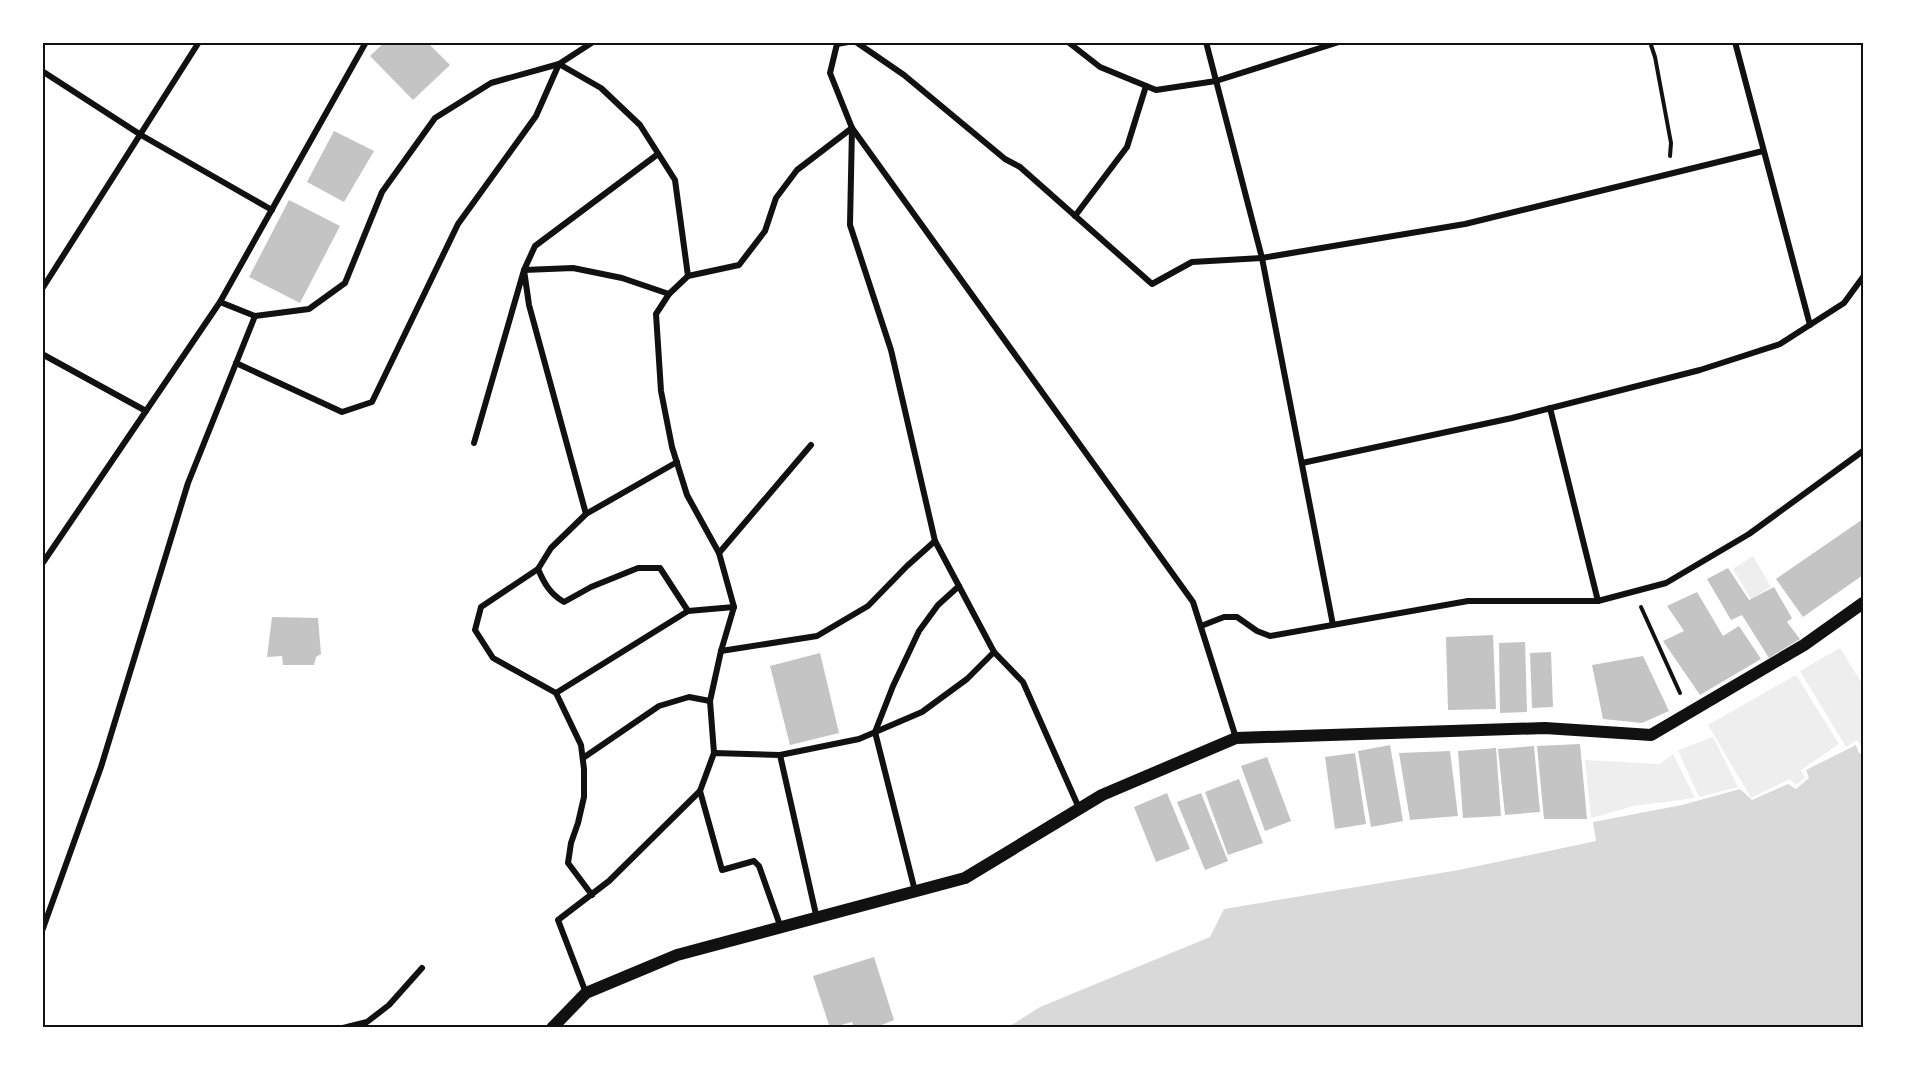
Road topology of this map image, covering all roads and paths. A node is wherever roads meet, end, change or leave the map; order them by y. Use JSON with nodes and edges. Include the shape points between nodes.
{"nodes":[{"id":1,"x":199,"y":42,"type":"edge"},
{"id":2,"x":366,"y":42,"type":"edge"},
{"id":3,"x":593,"y":42,"type":"edge"},
{"id":4,"x":848,"y":42,"type":"edge"},
{"id":5,"x":856,"y":42,"type":"edge"},
{"id":6,"x":1068,"y":42,"type":"edge"},
{"id":7,"x":1206,"y":42,"type":"edge"},
{"id":8,"x":1339,"y":42,"type":"edge"},
{"id":9,"x":1650,"y":42,"type":"edge"},
{"id":10,"x":1735,"y":42,"type":"edge"},
{"id":11,"x":834,"y":43,"type":"edge"},
{"id":12,"x":559,"y":64,"type":"junction"},
{"id":13,"x":42,"y":71,"type":"edge"},
{"id":14,"x":1216,"y":81,"type":"junction"},
{"id":15,"x":1146,"y":86,"type":"junction"},
{"id":16,"x":852,"y":128,"type":"junction"},
{"id":17,"x":141,"y":135,"type":"junction"},
{"id":18,"x":1763,"y":152,"type":"junction"},
{"id":19,"x":658,"y":154,"type":"junction"},
{"id":20,"x":1670,"y":175,"type":"junction"},
{"id":21,"x":272,"y":210,"type":"junction"},
{"id":22,"x":1075,"y":216,"type":"junction"},
{"id":23,"x":1262,"y":258,"type":"junction"},
{"id":24,"x":524,"y":270,"type":"junction"},
{"id":25,"x":688,"y":276,"type":"junction"},
{"id":26,"x":1863,"y":277,"type":"edge"},
{"id":27,"x":42,"y":289,"type":"edge"},
{"id":28,"x":669,"y":294,"type":"junction"},
{"id":29,"x":220,"y":302,"type":"junction"},
{"id":30,"x":255,"y":316,"type":"junction"},
{"id":31,"x":1810,"y":325,"type":"junction"},
{"id":32,"x":42,"y":354,"type":"edge"},
{"id":33,"x":236,"y":363,"type":"junction"},
{"id":34,"x":1550,"y":408,"type":"junction"},
{"id":35,"x":146,"y":411,"type":"junction"},
{"id":36,"x":474,"y":443,"type":"dead end"},
{"id":37,"x":811,"y":445,"type":"dead end"},
{"id":38,"x":1863,"y":451,"type":"edge"},
{"id":39,"x":677,"y":462,"type":"junction"},
{"id":40,"x":1302,"y":463,"type":"junction"},
{"id":41,"x":586,"y":514,"type":"junction"},
{"id":42,"x":935,"y":541,"type":"junction"},
{"id":43,"x":719,"y":553,"type":"junction"},
{"id":44,"x":42,"y":564,"type":"edge"},
{"id":45,"x":538,"y":569,"type":"junction"},
{"id":46,"x":959,"y":586,"type":"junction"},
{"id":47,"x":1634,"y":591,"type":"junction"},
{"id":48,"x":1598,"y":601,"type":"junction"},
{"id":49,"x":1863,"y":603,"type":"edge"},
{"id":50,"x":734,"y":607,"type":"junction"},
{"id":51,"x":688,"y":611,"type":"junction"},
{"id":52,"x":1333,"y":626,"type":"junction"},
{"id":53,"x":1201,"y":627,"type":"junction"},
{"id":54,"x":721,"y":651,"type":"junction"},
{"id":55,"x":994,"y":652,"type":"junction"},
{"id":56,"x":556,"y":693,"type":"junction"},
{"id":57,"x":710,"y":701,"type":"junction"},
{"id":58,"x":1689,"y":713,"type":"junction"},
{"id":59,"x":875,"y":732,"type":"junction"},
{"id":60,"x":1236,"y":738,"type":"junction"},
{"id":61,"x":714,"y":753,"type":"junction"},
{"id":62,"x":780,"y":755,"type":"junction"},
{"id":63,"x":583,"y":758,"type":"junction"},
{"id":64,"x":700,"y":791,"type":"junction"},
{"id":65,"x":1080,"y":809,"type":"junction"},
{"id":66,"x":916,"y":892,"type":"junction"},
{"id":67,"x":592,"y":895,"type":"junction"},
{"id":68,"x":817,"y":919,"type":"junction"},
{"id":69,"x":781,"y":928,"type":"junction"},
{"id":70,"x":42,"y":931,"type":"edge"},
{"id":71,"x":422,"y":968,"type":"dead end"},
{"id":72,"x":586,"y":993,"type":"junction"},
{"id":73,"x":343,"y":1028,"type":"edge"},
{"id":74,"x":552,"y":1028,"type":"edge"}],
"edges":[{"from":1,"to":17,"type":"street"},
{"from":2,"to":21,"type":"street"},
{"from":3,"to":12,"type":"street"},
{"from":4,"to":11,"type":"street"},
{"from":5,"to":22,"type":"street","via":[[1020,167]]},
{"from":6,"to":15,"type":"street","via":[[1100,67]]},
{"from":7,"to":14,"type":"street"},
{"from":8,"to":14,"type":"street"},
{"from":9,"to":20,"type":"path","via":[[1671,143]]},
{"from":10,"to":18,"type":"street"},
{"from":11,"to":16,"type":"street","via":[[830,73]]},
{"from":12,"to":19,"type":"street","via":[[601,88],[639,125]]},
{"from":12,"to":30,"type":"street","via":[[491,83],[435,118],[382,192],[345,283],[309,309]]},
{"from":12,"to":33,"type":"street","via":[[536,116],[458,224],[372,402],[342,412]]},
{"from":13,"to":17,"type":"street"},
{"from":14,"to":15,"type":"street","via":[[1156,90]]},
{"from":14,"to":23,"type":"street"},
{"from":15,"to":22,"type":"street","via":[[1127,147]]},
{"from":16,"to":25,"type":"street","via":[[796,170],[776,198],[765,231],[740,265]]},
{"from":16,"to":42,"type":"street","via":[[850,225],[891,350]]},
{"from":16,"to":53,"type":"street","via":[[1193,602]]},
{"from":17,"to":21,"type":"street"},
{"from":17,"to":27,"type":"street"},
{"from":18,"to":20,"type":"street"},
{"from":18,"to":31,"type":"street"},
{"from":19,"to":24,"type":"street","via":[[535,246]]},
{"from":19,"to":25,"type":"street","via":[[675,180]]},
{"from":20,"to":23,"type":"street","via":[[1465,224]]},
{"from":21,"to":29,"type":"street"},
{"from":22,"to":23,"type":"street","via":[[1152,284],[1192,262]]},
{"from":23,"to":40,"type":"street"},
{"from":24,"to":28,"type":"street","via":[[573,268],[622,278]]},
{"from":24,"to":36,"type":"street"},
{"from":24,"to":41,"type":"street","via":[[529,305]]},
{"from":25,"to":28,"type":"street"},
{"from":26,"to":31,"type":"street","via":[[1844,303]]},
{"from":28,"to":39,"type":"street","via":[[656,314],[661,391]]},
{"from":29,"to":30,"type":"street"},
{"from":29,"to":35,"type":"street"},
{"from":30,"to":33,"type":"street"},
{"from":31,"to":34,"type":"street","via":[[1780,344],[1710,367]]},
{"from":32,"to":35,"type":"street"},
{"from":33,"to":70,"type":"street","via":[[188,483],[105,756]]},
{"from":34,"to":40,"type":"street"},
{"from":34,"to":48,"type":"street"},
{"from":35,"to":44,"type":"street"},
{"from":37,"to":43,"type":"street"},
{"from":38,"to":47,"type":"street","via":[[1749,534],[1666,583]]},
{"from":39,"to":41,"type":"street"},
{"from":39,"to":43,"type":"street","via":[[687,495]]},
{"from":40,"to":52,"type":"street"},
{"from":41,"to":45,"type":"street","via":[[551,548]]},
{"from":42,"to":46,"type":"street"},
{"from":42,"to":54,"type":"street","via":[[868,606],[817,636]]},
{"from":43,"to":50,"type":"street"},
{"from":45,"to":51,"type":"street","via":[[545,585],[564,602],[638,568],[660,568]]},
{"from":45,"to":56,"type":"street","via":[[481,607],[475,630],[493,657]]},
{"from":46,"to":55,"type":"street"},
{"from":46,"to":59,"type":"street","via":[[938,605],[919,631]]},
{"from":47,"to":48,"type":"street"},
{"from":47,"to":58,"type":"path"},
{"from":48,"to":52,"type":"street","via":[[1467,601]]},
{"from":49,"to":58,"type":"main road","via":[[1804,645]]},
{"from":50,"to":51,"type":"street"},
{"from":50,"to":54,"type":"street"},
{"from":51,"to":56,"type":"street"},
{"from":52,"to":53,"type":"street","via":[[1270,636],[1237,617],[1224,617]]},
{"from":53,"to":60,"type":"street"},
{"from":54,"to":57,"type":"street"},
{"from":55,"to":59,"type":"street","via":[[967,679],[922,712]]},
{"from":55,"to":65,"type":"street","via":[[1023,682]]},
{"from":56,"to":63,"type":"street","via":[[581,745]]},
{"from":57,"to":61,"type":"street"},
{"from":57,"to":63,"type":"street","via":[[689,697],[659,706]]},
{"from":58,"to":60,"type":"main road","via":[[1651,735],[1545,728]]},
{"from":59,"to":62,"type":"street","via":[[859,739]]},
{"from":59,"to":66,"type":"street"},
{"from":60,"to":65,"type":"main road","via":[[1102,795]]},
{"from":61,"to":62,"type":"street"},
{"from":61,"to":64,"type":"street"},
{"from":62,"to":68,"type":"street"},
{"from":63,"to":67,"type":"street","via":[[584,797],[568,863]]},
{"from":64,"to":67,"type":"street"},
{"from":64,"to":69,"type":"street","via":[[722,870],[754,861]]},
{"from":65,"to":66,"type":"main road","via":[[965,878]]},
{"from":66,"to":68,"type":"main road"},
{"from":67,"to":72,"type":"street","via":[[558,920]]},
{"from":68,"to":69,"type":"main road"},
{"from":69,"to":72,"type":"main road","via":[[677,955]]},
{"from":71,"to":73,"type":"street","via":[[389,1005],[367,1022]]},
{"from":72,"to":74,"type":"main road"}]}
